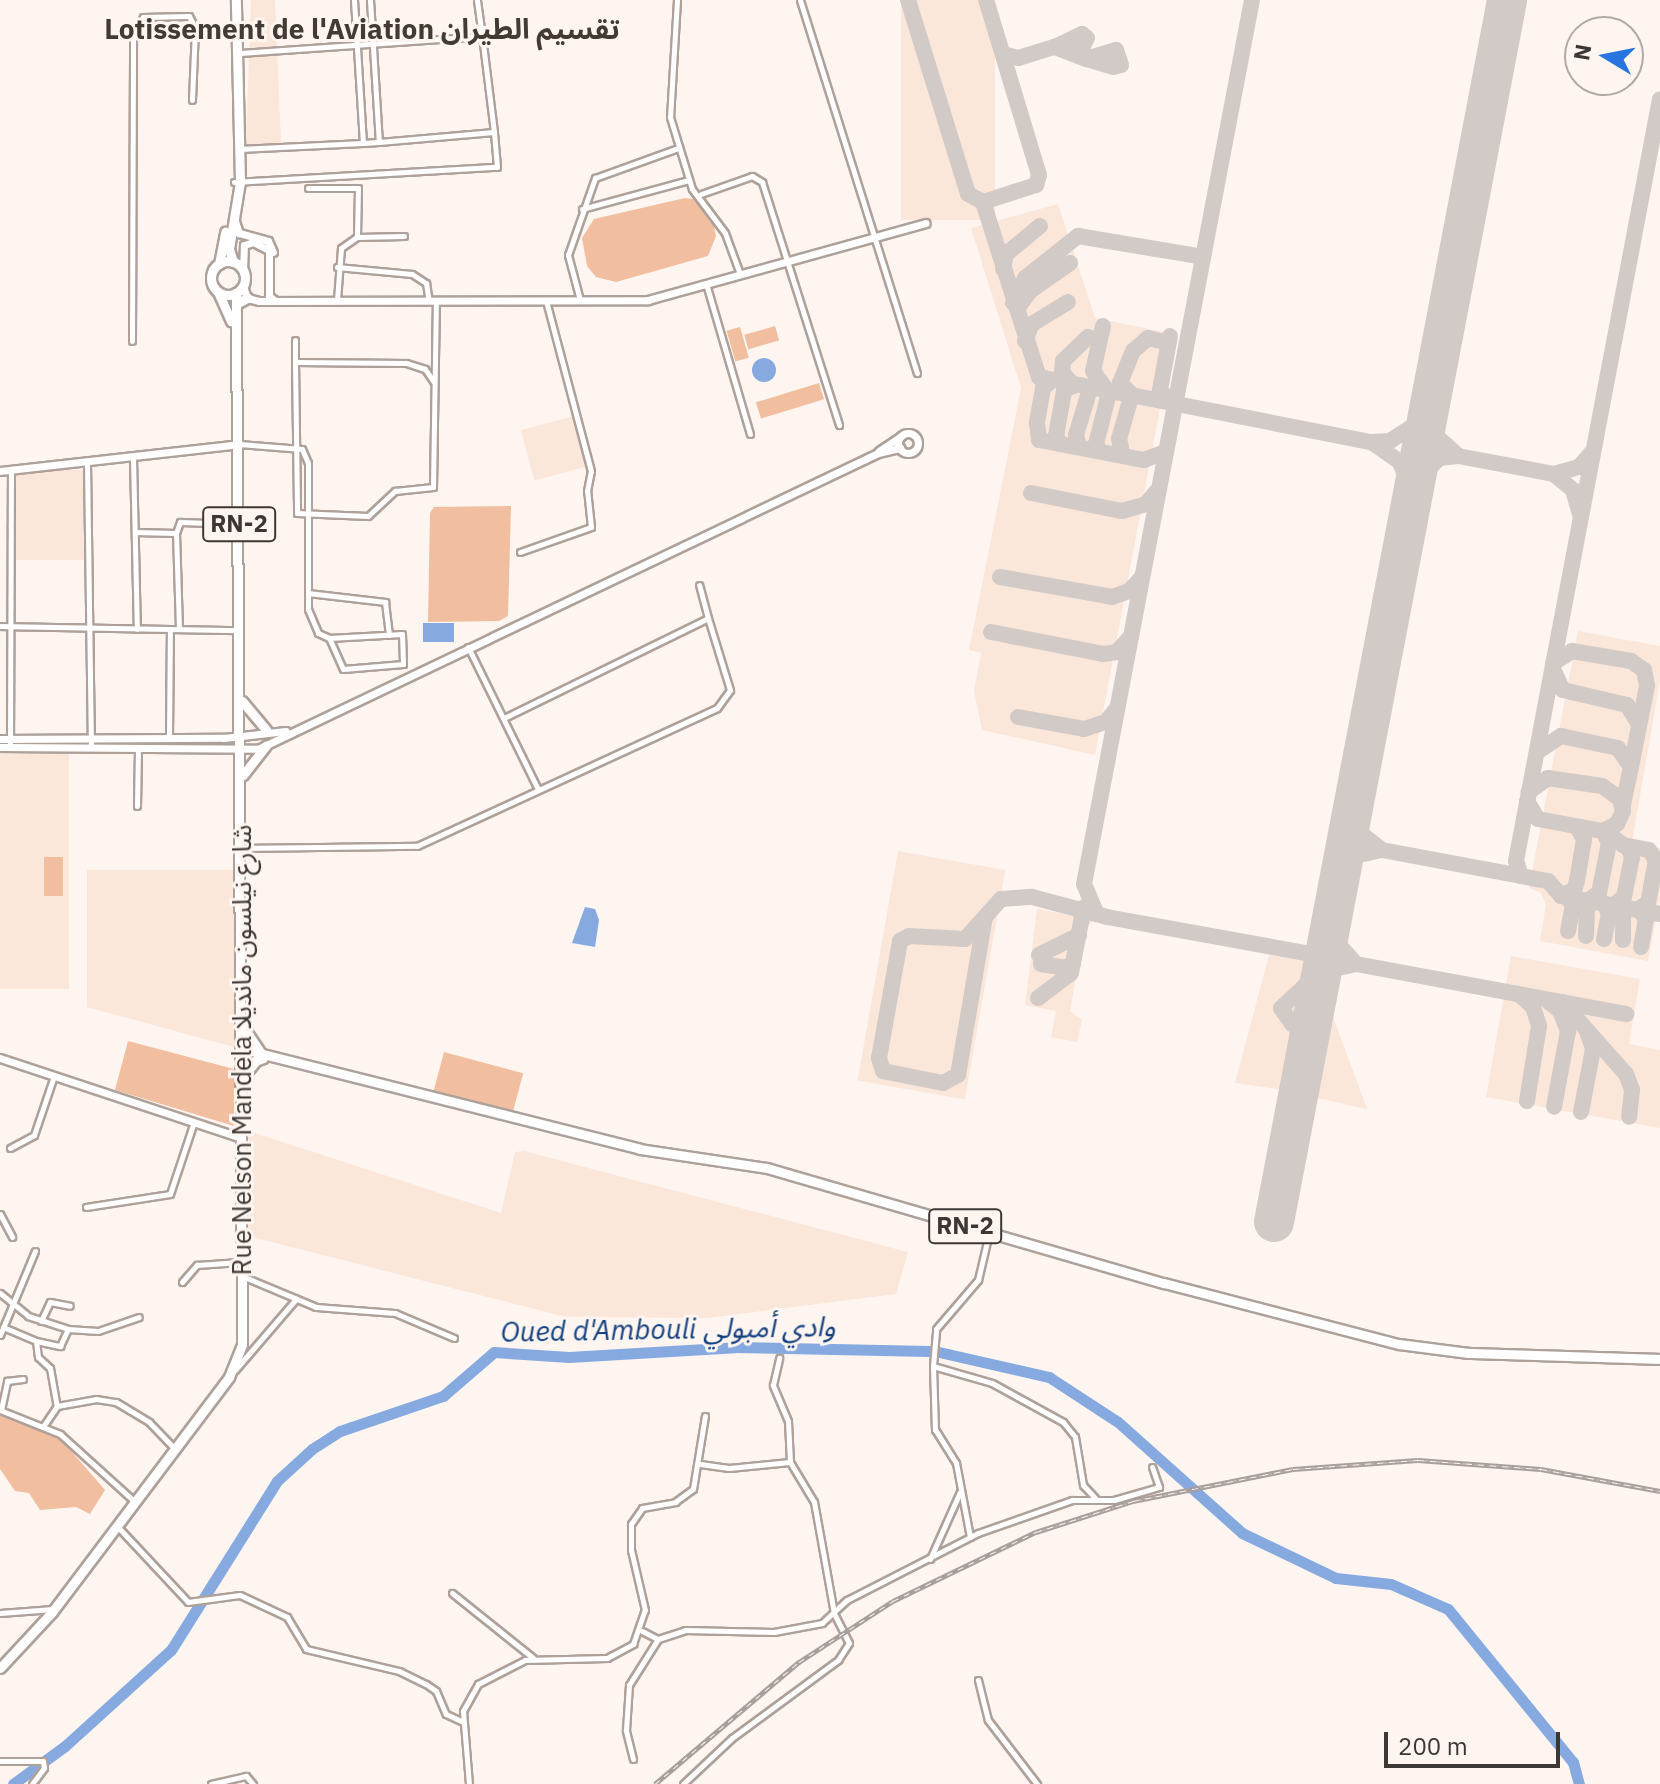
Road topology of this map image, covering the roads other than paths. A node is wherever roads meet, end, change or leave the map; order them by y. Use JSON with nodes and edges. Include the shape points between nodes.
{"nodes":[{"id":1,"x":238,"y":0,"type":"edge"},
{"id":2,"x":354,"y":0,"type":"edge"},
{"id":3,"x":370,"y":0,"type":"edge"},
{"id":4,"x":477,"y":0,"type":"edge"},
{"id":5,"x":677,"y":0,"type":"edge"},
{"id":6,"x":800,"y":0,"type":"edge"},
{"id":7,"x":482,"y":36,"type":"junction"},
{"id":8,"x":372,"y":46,"type":"junction"},
{"id":9,"x":356,"y":47,"type":"junction"},
{"id":10,"x":240,"y":53,"type":"junction"},
{"id":11,"x":192,"y":100,"type":"dead end"},
{"id":12,"x":494,"y":132,"type":"junction"},
{"id":13,"x":379,"y":142,"type":"junction"},
{"id":14,"x":363,"y":143,"type":"junction"},
{"id":15,"x":678,"y":148,"type":"junction"},
{"id":16,"x":239,"y":149,"type":"junction"},
{"id":17,"x":237,"y":180,"type":"junction"},
{"id":18,"x":689,"y":180,"type":"junction"},
{"id":19,"x":308,"y":188,"type":"dead end"},
{"id":20,"x":701,"y":194,"type":"junction"},
{"id":21,"x":582,"y":209,"type":"junction"},
{"id":22,"x":234,"y":219,"type":"junction"},
{"id":23,"x":925,"y":223,"type":"dead end"},
{"id":24,"x":877,"y":233,"type":"junction"},
{"id":25,"x":404,"y":236,"type":"dead end"},
{"id":26,"x":357,"y":237,"type":"junction"},
{"id":27,"x":791,"y":261,"type":"junction"},
{"id":28,"x":233,"y":262,"type":"junction"},
{"id":29,"x":219,"y":264,"type":"junction"},
{"id":30,"x":337,"y":267,"type":"junction"},
{"id":31,"x":243,"y":272,"type":"junction"},
{"id":32,"x":741,"y":275,"type":"junction"},
{"id":33,"x":707,"y":287,"type":"junction"},
{"id":34,"x":218,"y":292,"type":"junction"},
{"id":35,"x":238,"y":294,"type":"junction"},
{"id":36,"x":247,"y":298,"type":"joint"},
{"id":37,"x":276,"y":300,"type":"junction"},
{"id":38,"x":433,"y":300,"type":"junction"},
{"id":39,"x":580,"y":300,"type":"junction"},
{"id":40,"x":337,"y":301,"type":"junction"},
{"id":41,"x":546,"y":301,"type":"junction"},
{"id":42,"x":295,"y":340,"type":"dead end"},
{"id":43,"x":132,"y":341,"type":"dead end"},
{"id":44,"x":236,"y":350,"type":"junction"},
{"id":45,"x":295,"y":362,"type":"junction"},
{"id":46,"x":917,"y":373,"type":"dead end"},
{"id":47,"x":434,"y":382,"type":"junction"},
{"id":48,"x":839,"y":425,"type":"dead end"},
{"id":49,"x":750,"y":434,"type":"dead end"},
{"id":50,"x":901,"y":436,"type":"junction"},
{"id":51,"x":239,"y":444,"type":"junction"},
{"id":52,"x":295,"y":445,"type":"junction"},
{"id":53,"x":900,"y":448,"type":"junction"},
{"id":54,"x":878,"y":453,"type":"junction"},
{"id":55,"x":133,"y":458,"type":"junction"},
{"id":56,"x":87,"y":463,"type":"junction"},
{"id":57,"x":11,"y":470,"type":"junction"},
{"id":58,"x":0,"y":471,"type":"edge"},
{"id":59,"x":308,"y":514,"type":"junction"},
{"id":60,"x":239,"y":524,"type":"junction"},
{"id":61,"x":135,"y":532,"type":"junction"},
{"id":62,"x":176,"y":533,"type":"junction"},
{"id":63,"x":520,"y":552,"type":"dead end"},
{"id":64,"x":699,"y":585,"type":"dead end"},
{"id":65,"x":308,"y":593,"type":"junction"},
{"id":66,"x":708,"y":618,"type":"junction"},
{"id":67,"x":0,"y":626,"type":"edge"},
{"id":68,"x":12,"y":627,"type":"junction"},
{"id":69,"x":89,"y":627,"type":"junction"},
{"id":70,"x":137,"y":629,"type":"junction"},
{"id":71,"x":170,"y":629,"type":"junction"},
{"id":72,"x":179,"y":629,"type":"junction"},
{"id":73,"x":239,"y":630,"type":"junction"},
{"id":74,"x":389,"y":635,"type":"junction"},
{"id":75,"x":329,"y":638,"type":"junction"},
{"id":76,"x":468,"y":645,"type":"junction"},
{"id":77,"x":240,"y":698,"type":"junction"},
{"id":78,"x":504,"y":718,"type":"junction"},
{"id":79,"x":266,"y":730,"type":"junction"},
{"id":80,"x":288,"y":731,"type":"junction"},
{"id":81,"x":241,"y":735,"type":"junction"},
{"id":82,"x":169,"y":737,"type":"junction"},
{"id":83,"x":0,"y":739,"type":"edge"},
{"id":84,"x":138,"y":741,"type":"junction"},
{"id":85,"x":91,"y":742,"type":"junction"},
{"id":86,"x":10,"y":743,"type":"junction"},
{"id":87,"x":266,"y":746,"type":"junction"},
{"id":88,"x":0,"y":747,"type":"edge"},
{"id":89,"x":241,"y":748,"type":"junction"},
{"id":90,"x":242,"y":778,"type":"junction"},
{"id":91,"x":538,"y":789,"type":"junction"},
{"id":92,"x":137,"y":806,"type":"dead end"},
{"id":93,"x":242,"y":848,"type":"junction"},
{"id":94,"x":242,"y":1025,"type":"junction"},
{"id":95,"x":243,"y":1049,"type":"junction"},
{"id":96,"x":267,"y":1057,"type":"junction"},
{"id":97,"x":0,"y":1058,"type":"edge"},
{"id":98,"x":243,"y":1065,"type":"junction"},
{"id":99,"x":54,"y":1076,"type":"junction"},
{"id":100,"x":242,"y":1078,"type":"junction"},
{"id":101,"x":194,"y":1121,"type":"junction"},
{"id":102,"x":242,"y":1138,"type":"junction"},
{"id":103,"x":10,"y":1148,"type":"dead end"},
{"id":104,"x":86,"y":1207,"type":"dead end"},
{"id":105,"x":0,"y":1214,"type":"edge"},
{"id":106,"x":3,"y":1229,"type":"edge"},
{"id":107,"x":989,"y":1233,"type":"junction"},
{"id":108,"x":12,"y":1237,"type":"dead end"},
{"id":109,"x":35,"y":1251,"type":"dead end"},
{"id":110,"x":241,"y":1262,"type":"junction"},
{"id":111,"x":241,"y":1275,"type":"junction"},
{"id":112,"x":182,"y":1282,"type":"dead end"},
{"id":113,"x":0,"y":1293,"type":"edge"},
{"id":114,"x":296,"y":1299,"type":"junction"},
{"id":115,"x":14,"y":1305,"type":"junction"},
{"id":116,"x":70,"y":1306,"type":"dead end"},
{"id":117,"x":139,"y":1317,"type":"dead end"},
{"id":118,"x":41,"y":1321,"type":"junction"},
{"id":119,"x":3,"y":1327,"type":"junction"},
{"id":120,"x":68,"y":1329,"type":"junction"},
{"id":121,"x":0,"y":1335,"type":"edge"},
{"id":122,"x":454,"y":1338,"type":"dead end"},
{"id":123,"x":36,"y":1341,"type":"junction"},
{"id":124,"x":779,"y":1358,"type":"dead end"},
{"id":125,"x":1660,"y":1359,"type":"edge"},
{"id":126,"x":933,"y":1366,"type":"junction"},
{"id":127,"x":229,"y":1377,"type":"junction"},
{"id":128,"x":23,"y":1379,"type":"dead end"},
{"id":129,"x":57,"y":1406,"type":"junction"},
{"id":130,"x":1,"y":1410,"type":"edge"},
{"id":131,"x":705,"y":1416,"type":"dead end"},
{"id":132,"x":43,"y":1427,"type":"junction"},
{"id":133,"x":174,"y":1448,"type":"junction"},
{"id":134,"x":790,"y":1462,"type":"junction"},
{"id":135,"x":700,"y":1464,"type":"junction"},
{"id":136,"x":1152,"y":1467,"type":"dead end"},
{"id":137,"x":960,"y":1491,"type":"junction"},
{"id":138,"x":134,"y":1501,"type":"junction"},
{"id":139,"x":1099,"y":1501,"type":"junction"},
{"id":140,"x":116,"y":1525,"type":"junction"},
{"id":141,"x":970,"y":1537,"type":"junction"},
{"id":142,"x":930,"y":1561,"type":"junction"},
{"id":143,"x":452,"y":1593,"type":"dead end"},
{"id":144,"x":54,"y":1609,"type":"junction"},
{"id":145,"x":0,"y":1613,"type":"edge"},
{"id":146,"x":834,"y":1613,"type":"junction"},
{"id":147,"x":642,"y":1631,"type":"junction"},
{"id":148,"x":658,"y":1639,"type":"junction"},
{"id":149,"x":533,"y":1658,"type":"junction"},
{"id":150,"x":0,"y":1668,"type":"edge"},
{"id":151,"x":978,"y":1680,"type":"dead end"},
{"id":152,"x":464,"y":1722,"type":"junction"},
{"id":153,"x":633,"y":1759,"type":"dead end"},
{"id":154,"x":0,"y":1761,"type":"edge"},
{"id":155,"x":32,"y":1784,"type":"edge"},
{"id":156,"x":211,"y":1784,"type":"edge"},
{"id":157,"x":253,"y":1784,"type":"edge"},
{"id":158,"x":469,"y":1784,"type":"edge"},
{"id":159,"x":683,"y":1784,"type":"edge"},
{"id":160,"x":1037,"y":1784,"type":"edge"}],
"edges":[{"from":1,"to":10,"type":"main road","number":"RN-2"},
{"from":2,"to":9,"type":"street"},
{"from":3,"to":8,"type":"street"},
{"from":4,"to":7,"type":"street"},
{"from":5,"to":15,"type":"street","via":[[669,82]]},
{"from":6,"to":24,"type":"street"},
{"from":7,"to":8,"type":"street"},
{"from":7,"to":12,"type":"street"},
{"from":8,"to":9,"type":"street"},
{"from":8,"to":13,"type":"street"},
{"from":9,"to":10,"type":"street"},
{"from":9,"to":14,"type":"street"},
{"from":10,"to":16,"type":"main road","number":"RN-2"},
{"from":11,"to":43,"type":"street","via":[[195,28],[189,16],[143,17],[133,36]]},
{"from":12,"to":13,"type":"street"},
{"from":12,"to":17,"type":"street","via":[[497,167]]},
{"from":13,"to":14,"type":"street"},
{"from":14,"to":16,"type":"street"},
{"from":15,"to":18,"type":"street"},
{"from":15,"to":21,"type":"street","via":[[601,172]]},
{"from":16,"to":17,"type":"main road","number":"RN-2"},
{"from":17,"to":22,"type":"main road","number":"RN-2"},
{"from":17,"to":29,"type":"main road","number":"RN-2"},
{"from":18,"to":20,"type":"street"},
{"from":18,"to":21,"type":"street"},
{"from":19,"to":26,"type":"street","via":[[358,188]]},
{"from":20,"to":27,"type":"street","via":[[752,176],[762,182]]},
{"from":20,"to":32,"type":"street","via":[[725,233]]},
{"from":21,"to":39,"type":"street","via":[[568,255]]},
{"from":22,"to":28,"type":"main road","number":"RN-2","via":[[229,249]]},
{"from":22,"to":37,"type":"street","via":[[242,235],[270,244]]},
{"from":23,"to":24,"type":"street"},
{"from":24,"to":27,"type":"street"},
{"from":24,"to":46,"type":"street"},
{"from":25,"to":26,"type":"street"},
{"from":26,"to":30,"type":"street","via":[[341,248]]},
{"from":27,"to":32,"type":"street"},
{"from":27,"to":48,"type":"street"},
{"from":28,"to":29,"type":"main road"},
{"from":28,"to":31,"type":"main road"},
{"from":29,"to":34,"type":"main road","number":"RN-2","via":[[211,279]]},
{"from":30,"to":38,"type":"street","via":[[412,274],[426,283]]},
{"from":30,"to":40,"type":"street"},
{"from":31,"to":35,"type":"main road","number":"RN-2"},
{"from":31,"to":37,"type":"street","via":[[244,245],[253,242],[269,250],[269,296]]},
{"from":32,"to":33,"type":"street"},
{"from":33,"to":39,"type":"street","via":[[648,300]]},
{"from":33,"to":49,"type":"street"},
{"from":34,"to":35,"type":"main road"},
{"from":34,"to":44,"type":"main road","name":"Rue Nelson Mandela شارع نيلسون مانديلا","number":"RN-2","via":[[229,309]]},
{"from":35,"to":36,"type":"main road"},
{"from":35,"to":44,"type":"main road","name":"Rue Nelson Mandela شارع نيلسون مانديلا","number":"RN-2"},
{"from":36,"to":37,"type":"street"},
{"from":37,"to":40,"type":"street"},
{"from":38,"to":40,"type":"street"},
{"from":38,"to":41,"type":"street"},
{"from":38,"to":47,"type":"street"},
{"from":39,"to":41,"type":"street"},
{"from":41,"to":63,"type":"street","via":[[591,471],[591,527]]},
{"from":42,"to":45,"type":"street"},
{"from":44,"to":51,"type":"main road","name":"Rue Nelson Mandela شارع نيلسون مانديلا","number":"RN-2"},
{"from":45,"to":47,"type":"street","via":[[406,363],[425,369]]},
{"from":45,"to":52,"type":"street"},
{"from":47,"to":59,"type":"street","via":[[433,487],[395,491],[368,516]]},
{"from":50,"to":53,"type":"street"},
{"from":50,"to":53,"type":"street","via":[[913,434],[918,445],[911,453]]},
{"from":50,"to":54,"type":"street"},
{"from":51,"to":52,"type":"street"},
{"from":51,"to":55,"type":"street"},
{"from":51,"to":60,"type":"main road","name":"Rue Nelson Mandela شارع نيلسون مانديلا","number":"RN-2"},
{"from":52,"to":59,"type":"street","via":[[308,463]]},
{"from":52,"to":59,"type":"street","via":[[295,510]]},
{"from":53,"to":54,"type":"street"},
{"from":54,"to":76,"type":"street"},
{"from":55,"to":56,"type":"street"},
{"from":55,"to":61,"type":"street"},
{"from":56,"to":57,"type":"street"},
{"from":56,"to":69,"type":"street"},
{"from":57,"to":58,"type":"street"},
{"from":57,"to":68,"type":"street"},
{"from":59,"to":65,"type":"street"},
{"from":60,"to":62,"type":"street","via":[[180,522]]},
{"from":60,"to":73,"type":"main road","name":"Rue Nelson Mandela شارع نيلسون مانديلا","number":"RN-2"},
{"from":61,"to":62,"type":"street"},
{"from":61,"to":70,"type":"street"},
{"from":62,"to":72,"type":"street"},
{"from":64,"to":66,"type":"street"},
{"from":65,"to":74,"type":"street","via":[[385,602]]},
{"from":65,"to":75,"type":"street","via":[[311,621]]},
{"from":66,"to":78,"type":"street"},
{"from":66,"to":91,"type":"street","via":[[730,690],[723,704]]},
{"from":67,"to":68,"type":"street"},
{"from":68,"to":69,"type":"street"},
{"from":68,"to":86,"type":"street"},
{"from":69,"to":70,"type":"street"},
{"from":69,"to":85,"type":"street"},
{"from":70,"to":71,"type":"street"},
{"from":71,"to":72,"type":"street"},
{"from":71,"to":82,"type":"street"},
{"from":72,"to":73,"type":"street"},
{"from":73,"to":77,"type":"main road","name":"Rue Nelson Mandela شارع نيلسون مانديلا","number":"RN-2"},
{"from":74,"to":75,"type":"street"},
{"from":74,"to":75,"type":"street","via":[[402,634],[403,664],[343,669]]},
{"from":76,"to":78,"type":"street"},
{"from":76,"to":80,"type":"street"},
{"from":77,"to":79,"type":"main road"},
{"from":77,"to":81,"type":"main road","name":"Rue Nelson Mandela شارع نيلسون مانديلا","number":"RN-2"},
{"from":78,"to":91,"type":"street"},
{"from":79,"to":80,"type":"street"},
{"from":79,"to":81,"type":"street"},
{"from":80,"to":87,"type":"street"},
{"from":81,"to":82,"type":"street"},
{"from":81,"to":89,"type":"main road","name":"Rue Nelson Mandela شارع نيلسون مانديلا","number":"RN-2"},
{"from":82,"to":84,"type":"street"},
{"from":83,"to":86,"type":"street"},
{"from":84,"to":85,"type":"street"},
{"from":84,"to":89,"type":"street"},
{"from":84,"to":92,"type":"street"},
{"from":85,"to":86,"type":"street"},
{"from":86,"to":88,"type":"street"},
{"from":87,"to":89,"type":"street"},
{"from":87,"to":90,"type":"main road"},
{"from":89,"to":90,"type":"main road","name":"Rue Nelson Mandela شارع نيلسون مانديلا","number":"RN-2"},
{"from":90,"to":93,"type":"main road","name":"Rue Nelson Mandela شارع نيلسون مانديلا","number":"RN-2"},
{"from":91,"to":93,"type":"street","via":[[417,846]]},
{"from":93,"to":94,"type":"main road","name":"Rue Nelson Mandela شارع نيلسون مانديلا","number":"RN-2"},
{"from":94,"to":95,"type":"main road","name":"Rue Nelson Mandela شارع نيلسون مانديلا","number":"RN-2"},
{"from":94,"to":96,"type":"main road","via":[[251,1044]]},
{"from":95,"to":96,"type":"main road","number":"RN-2"},
{"from":95,"to":98,"type":"main road","name":"Rue Nelson Mandela شارع نيلسون مانديلا"},
{"from":96,"to":98,"type":"main road"},
{"from":96,"to":100,"type":"main road"},
{"from":96,"to":107,"type":"main road","number":"RN-2","via":[[640,1149],[767,1168]]},
{"from":97,"to":99,"type":"street"},
{"from":98,"to":100,"type":"main road","name":"Rue Nelson Mandela شارع نيلسون مانديلا"},
{"from":99,"to":101,"type":"street"},
{"from":99,"to":103,"type":"street","via":[[34,1135]]},
{"from":100,"to":102,"type":"main road","name":"Rue Nelson Mandela شارع نيلسون مانديلا"},
{"from":101,"to":102,"type":"street"},
{"from":101,"to":104,"type":"street","via":[[170,1194]]},
{"from":102,"to":110,"type":"main road","name":"Rue Nelson Mandela شارع نيلسون مانديلا"},
{"from":105,"to":106,"type":"street"},
{"from":106,"to":108,"type":"street"},
{"from":107,"to":125,"type":"main road","number":"RN-2","via":[[1399,1344],[1468,1353]]},
{"from":107,"to":126,"type":"street","via":[[978,1280],[936,1329]]},
{"from":109,"to":115,"type":"street"},
{"from":110,"to":111,"type":"main road","name":"Rue Nelson Mandela شارع نيلسون مانديلا"},
{"from":110,"to":112,"type":"street","via":[[197,1265]]},
{"from":111,"to":114,"type":"street"},
{"from":111,"to":127,"type":"main road","name":"Rue Nelson Mandela شارع نيلسون مانديلا","via":[[242,1344]]},
{"from":113,"to":115,"type":"street"},
{"from":114,"to":122,"type":"street","via":[[316,1307],[395,1313]]},
{"from":114,"to":127,"type":"street"},
{"from":115,"to":118,"type":"street"},
{"from":115,"to":119,"type":"street"},
{"from":116,"to":118,"type":"street","via":[[50,1302]]},
{"from":117,"to":120,"type":"street","via":[[98,1331]]},
{"from":118,"to":120,"type":"street"},
{"from":119,"to":121,"type":"street"},
{"from":119,"to":123,"type":"street"},
{"from":120,"to":123,"type":"street","via":[[60,1346]]},
{"from":123,"to":129,"type":"street","via":[[38,1357],[50,1368]]},
{"from":124,"to":134,"type":"street","via":[[773,1385],[788,1421]]},
{"from":126,"to":137,"type":"street","via":[[935,1430],[956,1463]]},
{"from":126,"to":139,"type":"street","via":[[992,1383],[1063,1422],[1075,1437],[1083,1485]]},
{"from":127,"to":133,"type":"main road","name":"Rue Nelson Mandela شارع نيلسون مانديلا"},
{"from":128,"to":130,"type":"street","via":[[7,1381]]},
{"from":129,"to":132,"type":"street"},
{"from":129,"to":133,"type":"street","via":[[116,1402],[149,1422]]},
{"from":130,"to":132,"type":"street"},
{"from":131,"to":135,"type":"street"},
{"from":132,"to":138,"type":"street","via":[[68,1439]]},
{"from":133,"to":138,"type":"main road","name":"Rue Nelson Mandela شارع نيلسون مانديلا"},
{"from":134,"to":135,"type":"street","via":[[729,1468]]},
{"from":134,"to":146,"type":"street","via":[[816,1510]]},
{"from":135,"to":147,"type":"street","via":[[686,1496],[642,1508],[631,1524],[634,1565],[644,1594]]},
{"from":136,"to":139,"type":"street","via":[[1159,1487]]},
{"from":137,"to":141,"type":"street"},
{"from":137,"to":142,"type":"street"},
{"from":138,"to":140,"type":"main road","name":"Rue Nelson Mandela شارع نيلسون مانديلا"},
{"from":139,"to":141,"type":"street","via":[[1051,1505]]},
{"from":140,"to":144,"type":"main road","name":"Rue Nelson Mandela شارع نيلسون مانديلا"},
{"from":140,"to":152,"type":"street","via":[[188,1602],[240,1595],[287,1617],[306,1649],[371,1663],[426,1684],[436,1691],[446,1714]]},
{"from":141,"to":142,"type":"street"},
{"from":142,"to":146,"type":"street","via":[[847,1600]]},
{"from":143,"to":149,"type":"street"},
{"from":144,"to":145,"type":"street"},
{"from":144,"to":150,"type":"main road","name":"Rue Nelson Mandela شارع نيلسون مانديلا"},
{"from":146,"to":148,"type":"street","via":[[797,1630],[709,1628]]},
{"from":146,"to":159,"type":"street","via":[[849,1638],[845,1654],[732,1738]]},
{"from":147,"to":148,"type":"street"},
{"from":147,"to":149,"type":"street","via":[[618,1656]]},
{"from":148,"to":153,"type":"street","via":[[629,1685],[626,1730]]},
{"from":149,"to":152,"type":"street","via":[[478,1684],[465,1703]]},
{"from":151,"to":160,"type":"street","via":[[988,1720]]},
{"from":152,"to":158,"type":"street"},
{"from":154,"to":155,"type":"street","via":[[43,1761]]},
{"from":156,"to":157,"type":"street","via":[[246,1776]]}]}
